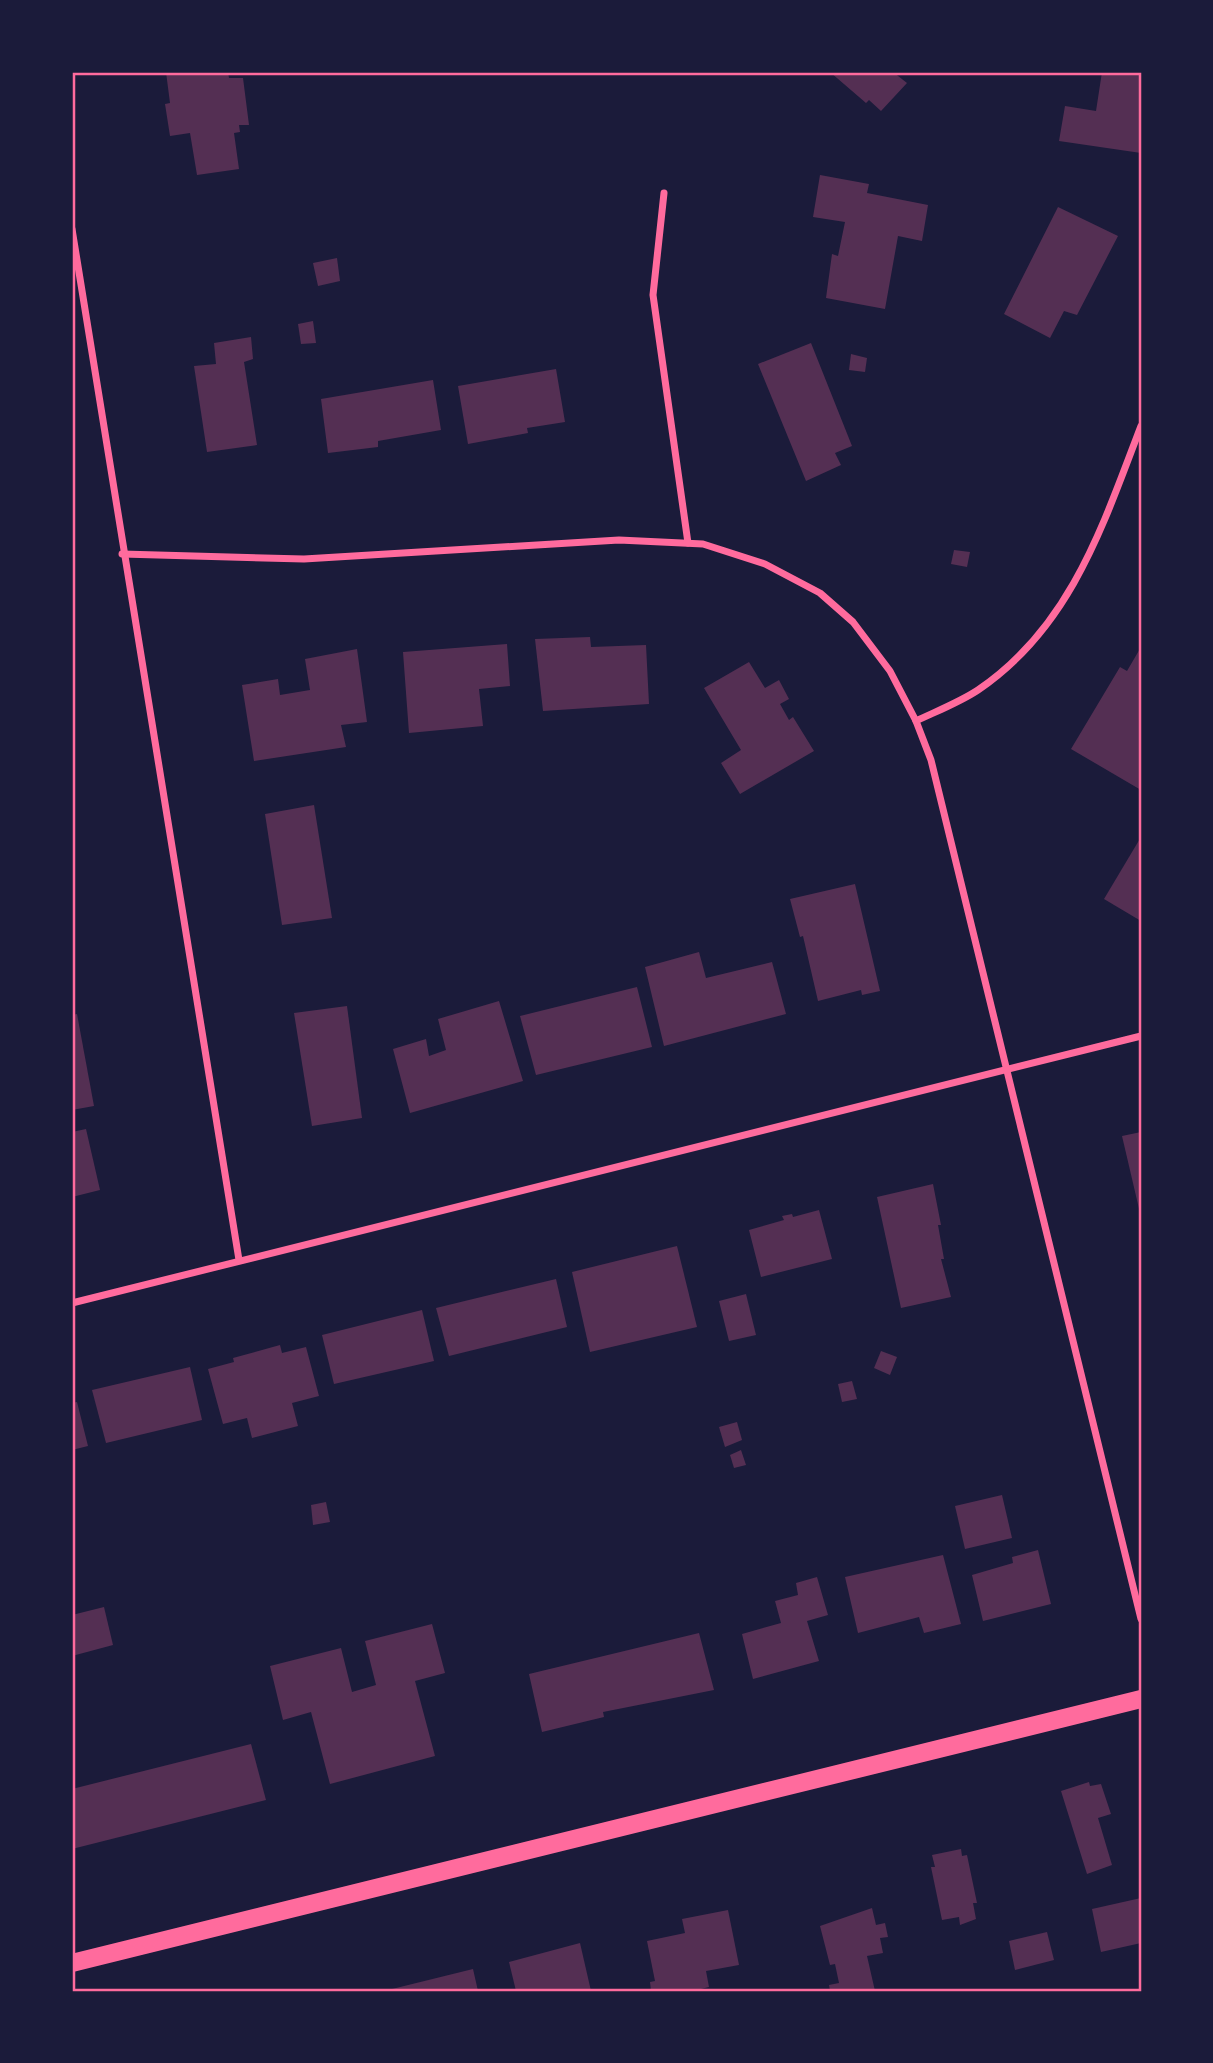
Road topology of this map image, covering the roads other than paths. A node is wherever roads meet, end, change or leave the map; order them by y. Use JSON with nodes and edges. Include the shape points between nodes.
{"nodes":[{"id":1,"x":664,"y":193,"type":"dead end"},
{"id":2,"x":72,"y":229,"type":"edge"},
{"id":3,"x":1141,"y":426,"type":"edge"},
{"id":4,"x":688,"y":543,"type":"junction"},
{"id":5,"x":122,"y":554,"type":"junction"},
{"id":6,"x":916,"y":721,"type":"junction"},
{"id":7,"x":1141,"y":1036,"type":"edge"},
{"id":8,"x":1006,"y":1069,"type":"junction"},
{"id":9,"x":239,"y":1260,"type":"junction"},
{"id":10,"x":72,"y":1303,"type":"edge"},
{"id":11,"x":1141,"y":1619,"type":"edge"},
{"id":12,"x":1141,"y":1699,"type":"edge"},
{"id":13,"x":72,"y":1963,"type":"edge"}],
"edges":[{"from":1,"to":4,"type":"street","via":[[653,295]]},
{"from":2,"to":5,"type":"street"},
{"from":3,"to":6,"type":"street","via":[[1090,557],[1046,628],[978,690]]},
{"from":4,"to":5,"type":"street","via":[[619,540],[304,559]]},
{"from":4,"to":6,"type":"street","via":[[765,564],[820,593],[853,622],[890,671]]},
{"from":5,"to":9,"type":"street"},
{"from":6,"to":8,"type":"street","via":[[951,834]]},
{"from":7,"to":8,"type":"street"},
{"from":8,"to":9,"type":"street"},
{"from":8,"to":11,"type":"street"},
{"from":9,"to":10,"type":"street"},
{"from":12,"to":13,"type":"main road"}]}
